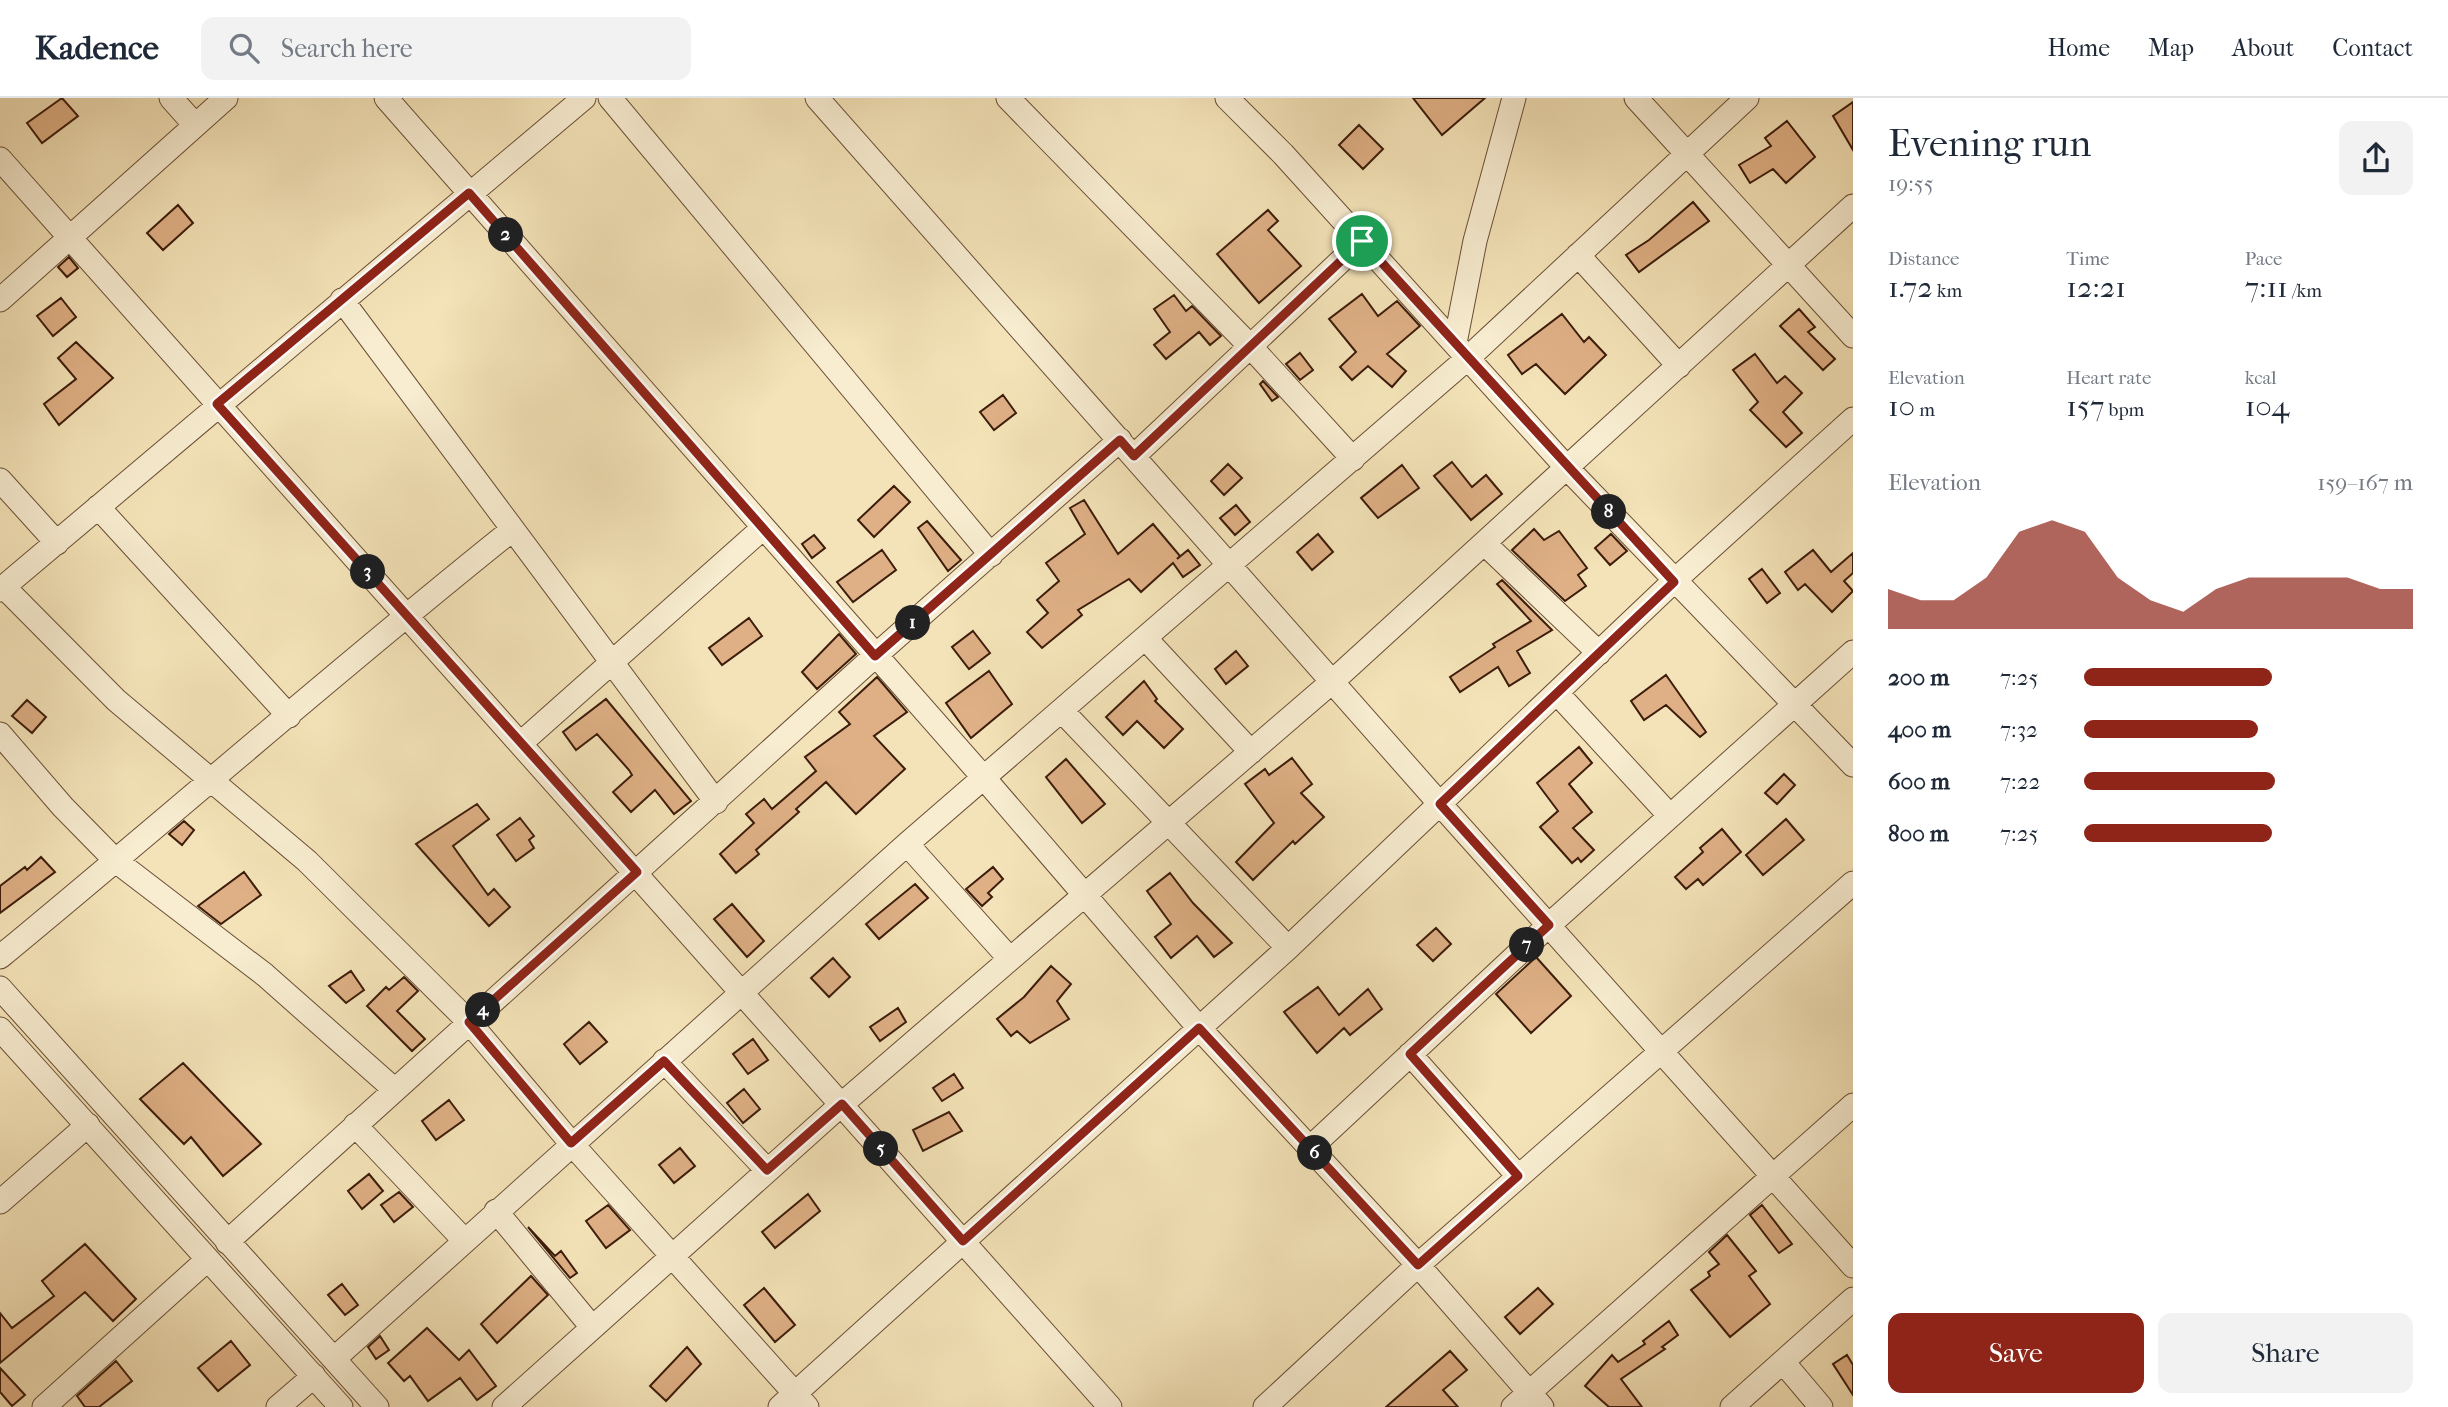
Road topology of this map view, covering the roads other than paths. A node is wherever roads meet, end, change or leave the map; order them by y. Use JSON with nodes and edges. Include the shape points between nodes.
{"nodes":[{"id":1,"x":171,"y":98,"type":"edge"},
{"id":2,"x":226,"y":98,"type":"edge"},
{"id":3,"x":386,"y":98,"type":"edge"},
{"id":4,"x":584,"y":98,"type":"edge"},
{"id":5,"x":610,"y":98,"type":"edge"},
{"id":6,"x":817,"y":98,"type":"edge"},
{"id":7,"x":1008,"y":98,"type":"edge"},
{"id":8,"x":1227,"y":98,"type":"edge"},
{"id":9,"x":1636,"y":98,"type":"edge"},
{"id":10,"x":1747,"y":98,"type":"edge"},
{"id":11,"x":1513,"y":99,"type":"edge"},
{"id":12,"x":195,"y":125,"type":"junction"},
{"id":13,"x":1687,"y":153,"type":"junction"},
{"id":14,"x":0,"y":159,"type":"edge"},
{"id":15,"x":469,"y":193,"type":"junction"},
{"id":16,"x":1853,"y":206,"type":"edge"},
{"id":17,"x":70,"y":237,"type":"junction"},
{"id":18,"x":1362,"y":241,"type":"junction"},
{"id":19,"x":1578,"y":255,"type":"junction"},
{"id":20,"x":1789,"y":264,"type":"junction"},
{"id":21,"x":0,"y":300,"type":"edge"},
{"id":22,"x":342,"y":300,"type":"junction"},
{"id":23,"x":1853,"y":336,"type":"edge"},
{"id":24,"x":1250,"y":346,"type":"junction"},
{"id":25,"x":1462,"y":350,"type":"junction"},
{"id":26,"x":1679,"y":366,"type":"junction"},
{"id":27,"x":217,"y":404,"type":"junction"},
{"id":28,"x":1853,"y":419,"type":"edge"},
{"id":29,"x":1127,"y":448,"type":"junction"},
{"id":30,"x":1353,"y":459,"type":"junction"},
{"id":31,"x":1568,"y":469,"type":"junction"},
{"id":32,"x":0,"y":480,"type":"edge"},
{"id":33,"x":98,"y":507,"type":"junction"},
{"id":34,"x":763,"y":528,"type":"junction"},
{"id":35,"x":512,"y":530,"type":"junction"},
{"id":36,"x":57,"y":543,"type":"junction"},
{"id":37,"x":1485,"y":544,"type":"junction"},
{"id":38,"x":991,"y":555,"type":"junction"},
{"id":39,"x":1231,"y":566,"type":"junction"},
{"id":40,"x":1674,"y":582,"type":"junction"},
{"id":41,"x":2,"y":588,"type":"edge"},
{"id":42,"x":406,"y":614,"type":"junction"},
{"id":43,"x":1146,"y":639,"type":"junction"},
{"id":44,"x":1853,"y":652,"type":"edge"},
{"id":45,"x":1599,"y":653,"type":"junction"},
{"id":46,"x":875,"y":656,"type":"junction"},
{"id":47,"x":611,"y":662,"type":"junction"},
{"id":48,"x":1333,"y":681,"type":"junction"},
{"id":49,"x":1557,"y":693,"type":"junction"},
{"id":50,"x":1795,"y":706,"type":"junction"},
{"id":51,"x":1062,"y":711,"type":"junction"},
{"id":52,"x":289,"y":716,"type":"junction"},
{"id":53,"x":0,"y":734,"type":"edge"},
{"id":54,"x":521,"y":743,"type":"junction"},
{"id":55,"x":1251,"y":752,"type":"junction"},
{"id":56,"x":1853,"y":765,"type":"edge"},
{"id":57,"x":984,"y":778,"type":"junction"},
{"id":58,"x":214,"y":780,"type":"junction"},
{"id":59,"x":716,"y":802,"type":"junction"},
{"id":60,"x":1440,"y":804,"type":"junction"},
{"id":61,"x":1670,"y":816,"type":"junction"},
{"id":62,"x":1170,"y":821,"type":"junction"},
{"id":63,"x":907,"y":844,"type":"junction"},
{"id":64,"x":116,"y":861,"type":"junction"},
{"id":65,"x":637,"y":872,"type":"junction"},
{"id":66,"x":1853,"y":883,"type":"edge"},
{"id":67,"x":1085,"y":895,"type":"junction"},
{"id":68,"x":1549,"y":925,"type":"junction"},
{"id":69,"x":1288,"y":948,"type":"junction"},
{"id":70,"x":0,"y":957,"type":"edge"},
{"id":71,"x":1010,"y":959,"type":"junction"},
{"id":72,"x":0,"y":988,"type":"edge"},
{"id":73,"x":743,"y":991,"type":"junction"},
{"id":74,"x":469,"y":1022,"type":"junction"},
{"id":75,"x":1199,"y":1028,"type":"junction"},
{"id":76,"x":0,"y":1029,"type":"edge"},
{"id":77,"x":1660,"y":1051,"type":"junction"},
{"id":78,"x":1410,"y":1054,"type":"junction"},
{"id":79,"x":664,"y":1061,"type":"junction"},
{"id":80,"x":395,"y":1090,"type":"junction"},
{"id":81,"x":842,"y":1104,"type":"junction"},
{"id":82,"x":1853,"y":1105,"type":"edge"},
{"id":83,"x":88,"y":1125,"type":"junction"},
{"id":84,"x":355,"y":1125,"type":"junction"},
{"id":85,"x":571,"y":1143,"type":"junction"},
{"id":86,"x":1310,"y":1148,"type":"junction"},
{"id":87,"x":767,"y":1170,"type":"junction"},
{"id":88,"x":1518,"y":1176,"type":"junction"},
{"id":89,"x":1772,"y":1176,"type":"junction"},
{"id":90,"x":0,"y":1202,"type":"edge"},
{"id":91,"x":496,"y":1211,"type":"junction"},
{"id":92,"x":228,"y":1241,"type":"junction"},
{"id":93,"x":464,"y":1241,"type":"junction"},
{"id":94,"x":963,"y":1241,"type":"junction"},
{"id":95,"x":672,"y":1254,"type":"junction"},
{"id":96,"x":207,"y":1260,"type":"junction"},
{"id":97,"x":1418,"y":1265,"type":"junction"},
{"id":98,"x":1853,"y":1266,"type":"edge"},
{"id":99,"x":1853,"y":1299,"type":"edge"},
{"id":100,"x":591,"y":1326,"type":"junction"},
{"id":101,"x":335,"y":1358,"type":"junction"},
{"id":102,"x":1783,"y":1362,"type":"junction"},
{"id":103,"x":314,"y":1376,"type":"junction"},
{"id":104,"x":1528,"y":1402,"type":"edge"},
{"id":105,"x":791,"y":1403,"type":"edge"},
{"id":106,"x":44,"y":1407,"type":"edge"},
{"id":107,"x":278,"y":1407,"type":"edge"},
{"id":108,"x":341,"y":1407,"type":"edge"},
{"id":109,"x":377,"y":1407,"type":"edge"},
{"id":110,"x":503,"y":1407,"type":"edge"},
{"id":111,"x":1110,"y":1407,"type":"edge"},
{"id":112,"x":1265,"y":1407,"type":"edge"},
{"id":113,"x":1732,"y":1407,"type":"edge"},
{"id":114,"x":1821,"y":1407,"type":"edge"}],
"edges":[{"from":1,"to":12,"type":"street"},
{"from":2,"to":12,"type":"street"},
{"from":3,"to":15,"type":"street"},
{"from":4,"to":15,"type":"street"},
{"from":5,"to":38,"type":"street"},
{"from":6,"to":29,"type":"street"},
{"from":7,"to":24,"type":"street"},
{"from":8,"to":18,"type":"street"},
{"from":9,"to":13,"type":"street"},
{"from":10,"to":13,"type":"street"},
{"from":11,"to":25,"type":"street","via":[[1475,241]]},
{"from":12,"to":17,"type":"street"},
{"from":13,"to":19,"type":"street"},
{"from":13,"to":20,"type":"street"},
{"from":14,"to":17,"type":"street"},
{"from":15,"to":22,"type":"street"},
{"from":15,"to":34,"type":"street"},
{"from":16,"to":20,"type":"street"},
{"from":17,"to":21,"type":"street"},
{"from":17,"to":27,"type":"street"},
{"from":18,"to":24,"type":"street"},
{"from":18,"to":25,"type":"street"},
{"from":19,"to":25,"type":"street"},
{"from":19,"to":26,"type":"street"},
{"from":20,"to":23,"type":"street"},
{"from":20,"to":26,"type":"street"},
{"from":22,"to":27,"type":"street"},
{"from":22,"to":35,"type":"street"},
{"from":24,"to":29,"type":"street"},
{"from":24,"to":30,"type":"street"},
{"from":25,"to":30,"type":"street"},
{"from":25,"to":31,"type":"street"},
{"from":26,"to":31,"type":"street"},
{"from":27,"to":33,"type":"street"},
{"from":27,"to":42,"type":"street"},
{"from":28,"to":40,"type":"street"},
{"from":29,"to":38,"type":"street"},
{"from":29,"to":39,"type":"street"},
{"from":30,"to":39,"type":"street"},
{"from":31,"to":37,"type":"street"},
{"from":31,"to":40,"type":"street"},
{"from":32,"to":36,"type":"street"},
{"from":33,"to":36,"type":"street"},
{"from":33,"to":52,"type":"street"},
{"from":34,"to":46,"type":"street"},
{"from":34,"to":47,"type":"street"},
{"from":35,"to":42,"type":"street"},
{"from":35,"to":47,"type":"street"},
{"from":36,"to":41,"type":"street"},
{"from":37,"to":45,"type":"street"},
{"from":37,"to":48,"type":"street"},
{"from":38,"to":46,"type":"street"},
{"from":39,"to":43,"type":"street"},
{"from":39,"to":48,"type":"street"},
{"from":40,"to":45,"type":"street"},
{"from":40,"to":50,"type":"street"},
{"from":41,"to":58,"type":"street","via":[[116,700]]},
{"from":42,"to":52,"type":"street"},
{"from":42,"to":54,"type":"street"},
{"from":43,"to":51,"type":"street"},
{"from":43,"to":55,"type":"street"},
{"from":44,"to":50,"type":"street"},
{"from":45,"to":49,"type":"street"},
{"from":46,"to":57,"type":"street"},
{"from":46,"to":59,"type":"street"},
{"from":47,"to":54,"type":"street"},
{"from":47,"to":59,"type":"street"},
{"from":48,"to":55,"type":"street"},
{"from":48,"to":60,"type":"street"},
{"from":49,"to":60,"type":"street"},
{"from":49,"to":61,"type":"street"},
{"from":50,"to":56,"type":"street"},
{"from":50,"to":61,"type":"street"},
{"from":51,"to":57,"type":"street"},
{"from":51,"to":62,"type":"street"},
{"from":52,"to":58,"type":"street"},
{"from":53,"to":64,"type":"street"},
{"from":54,"to":65,"type":"street"},
{"from":55,"to":62,"type":"street"},
{"from":57,"to":63,"type":"street"},
{"from":57,"to":67,"type":"street"},
{"from":58,"to":64,"type":"street"},
{"from":58,"to":74,"type":"street","via":[[307,861]]},
{"from":59,"to":65,"type":"street"},
{"from":60,"to":68,"type":"street"},
{"from":60,"to":69,"type":"street"},
{"from":61,"to":68,"type":"street"},
{"from":62,"to":67,"type":"street"},
{"from":62,"to":69,"type":"street"},
{"from":63,"to":71,"type":"street"},
{"from":63,"to":73,"type":"street"},
{"from":64,"to":70,"type":"street"},
{"from":64,"to":80,"type":"street","via":[[265,975]]},
{"from":65,"to":73,"type":"street"},
{"from":65,"to":74,"type":"street"},
{"from":66,"to":77,"type":"street"},
{"from":67,"to":71,"type":"street"},
{"from":67,"to":75,"type":"street"},
{"from":68,"to":77,"type":"street"},
{"from":68,"to":78,"type":"street"},
{"from":69,"to":75,"type":"street"},
{"from":71,"to":81,"type":"street"},
{"from":72,"to":92,"type":"street"},
{"from":73,"to":79,"type":"street"},
{"from":73,"to":81,"type":"street"},
{"from":74,"to":80,"type":"street"},
{"from":74,"to":85,"type":"street"},
{"from":75,"to":86,"type":"street"},
{"from":75,"to":94,"type":"street"},
{"from":76,"to":83,"type":"street"},
{"from":77,"to":88,"type":"street"},
{"from":77,"to":89,"type":"street"},
{"from":78,"to":86,"type":"street"},
{"from":78,"to":88,"type":"street"},
{"from":79,"to":85,"type":"street"},
{"from":79,"to":87,"type":"street"},
{"from":80,"to":84,"type":"street"},
{"from":81,"to":87,"type":"street"},
{"from":81,"to":94,"type":"street"},
{"from":82,"to":89,"type":"street"},
{"from":83,"to":90,"type":"street"},
{"from":83,"to":96,"type":"street"},
{"from":84,"to":92,"type":"street"},
{"from":84,"to":93,"type":"street"},
{"from":85,"to":91,"type":"street"},
{"from":85,"to":95,"type":"street"},
{"from":86,"to":97,"type":"street"},
{"from":87,"to":95,"type":"street"},
{"from":88,"to":97,"type":"street"},
{"from":89,"to":98,"type":"street"},
{"from":89,"to":104,"type":"street"},
{"from":91,"to":93,"type":"street"},
{"from":91,"to":100,"type":"street"},
{"from":92,"to":101,"type":"street"},
{"from":93,"to":101,"type":"street"},
{"from":94,"to":105,"type":"street"},
{"from":94,"to":111,"type":"street"},
{"from":95,"to":100,"type":"street"},
{"from":95,"to":105,"type":"street"},
{"from":96,"to":103,"type":"street"},
{"from":96,"to":106,"type":"street"},
{"from":97,"to":104,"type":"street"},
{"from":97,"to":112,"type":"street"},
{"from":99,"to":102,"type":"street"},
{"from":100,"to":110,"type":"street"},
{"from":101,"to":109,"type":"street"},
{"from":102,"to":113,"type":"street"},
{"from":102,"to":114,"type":"street"},
{"from":103,"to":107,"type":"street"},
{"from":103,"to":108,"type":"street"}]}
